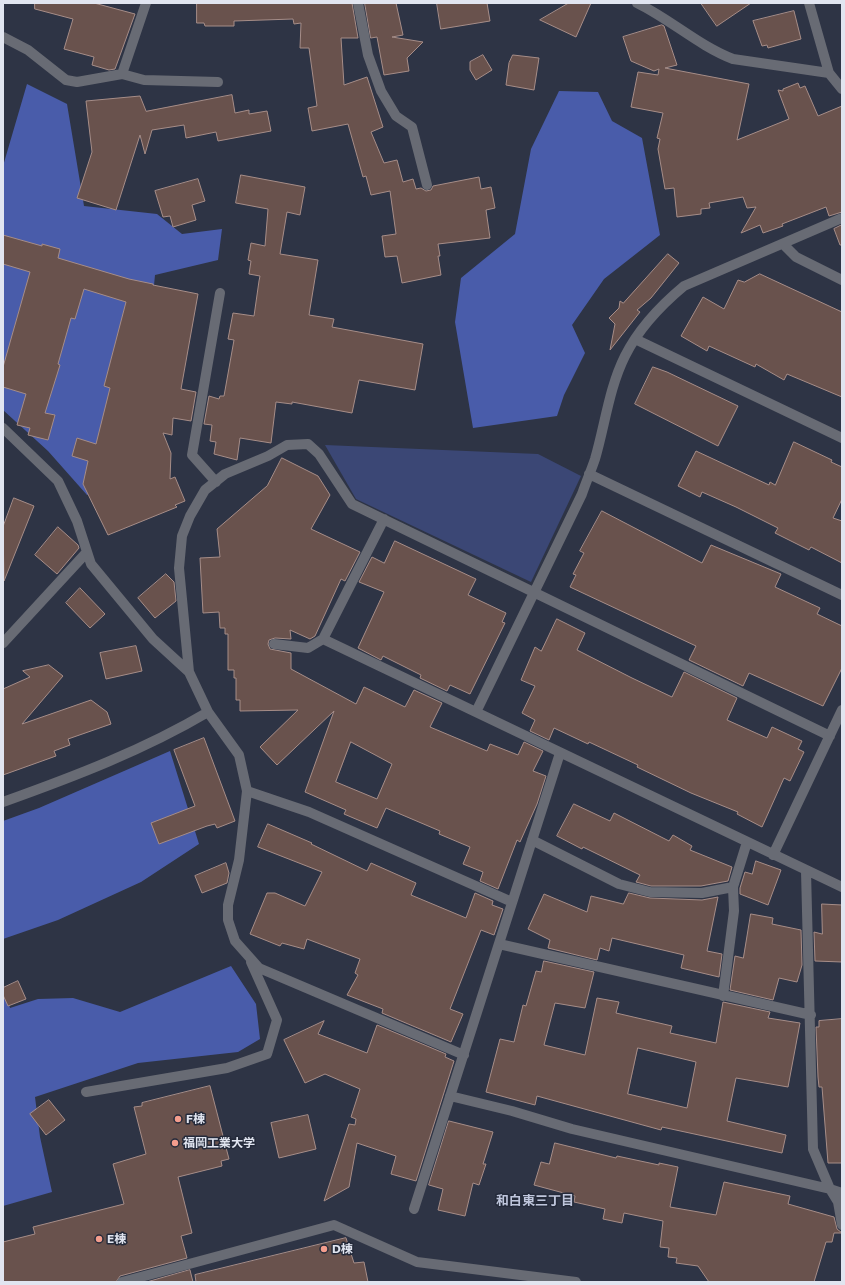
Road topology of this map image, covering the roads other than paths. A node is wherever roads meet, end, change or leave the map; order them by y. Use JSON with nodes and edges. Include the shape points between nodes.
{"nodes":[{"id":1,"x":146,"y":3,"type":"edge"},
{"id":2,"x":358,"y":3,"type":"edge"},
{"id":3,"x":636,"y":3,"type":"edge"},
{"id":4,"x":809,"y":3,"type":"edge"},
{"id":5,"x":3,"y":37,"type":"edge"},
{"id":6,"x":829,"y":73,"type":"junction"},
{"id":7,"x":122,"y":74,"type":"junction"},
{"id":8,"x":218,"y":82,"type":"dead end"},
{"id":9,"x":842,"y":89,"type":"edge"},
{"id":10,"x":427,"y":185,"type":"dead end"},
{"id":11,"x":842,"y":218,"type":"edge"},
{"id":12,"x":783,"y":244,"type":"junction"},
{"id":13,"x":842,"y":280,"type":"edge"},
{"id":14,"x":220,"y":293,"type":"dead end"},
{"id":15,"x":635,"y":339,"type":"junction"},
{"id":16,"x":3,"y":428,"type":"edge"},
{"id":17,"x":842,"y":438,"type":"edge"},
{"id":18,"x":589,"y":474,"type":"junction"},
{"id":19,"x":216,"y":482,"type":"junction"},
{"id":20,"x":384,"y":519,"type":"junction"},
{"id":21,"x":87,"y":552,"type":"junction"},
{"id":22,"x":534,"y":592,"type":"junction"},
{"id":23,"x":842,"y":595,"type":"edge"},
{"id":24,"x":323,"y":639,"type":"junction"},
{"id":25,"x":3,"y":643,"type":"edge"},
{"id":26,"x":274,"y":644,"type":"dead end"},
{"id":27,"x":190,"y":672,"type":"junction"},
{"id":28,"x":842,"y":710,"type":"edge"},
{"id":29,"x":208,"y":712,"type":"junction"},
{"id":30,"x":476,"y":712,"type":"junction"},
{"id":31,"x":830,"y":736,"type":"junction"},
{"id":32,"x":560,"y":753,"type":"junction"},
{"id":33,"x":247,"y":791,"type":"junction"},
{"id":34,"x":3,"y":802,"type":"edge"},
{"id":35,"x":532,"y":840,"type":"junction"},
{"id":36,"x":747,"y":842,"type":"junction"},
{"id":37,"x":773,"y":855,"type":"junction"},
{"id":38,"x":806,"y":871,"type":"junction"},
{"id":39,"x":734,"y":887,"type":"junction"},
{"id":40,"x":842,"y":887,"type":"edge"},
{"id":41,"x":512,"y":902,"type":"junction"},
{"id":42,"x":499,"y":944,"type":"junction"},
{"id":43,"x":250,"y":958,"type":"junction"},
{"id":44,"x":723,"y":996,"type":"junction"},
{"id":45,"x":811,"y":1014,"type":"junction"},
{"id":46,"x":464,"y":1055,"type":"junction"},
{"id":47,"x":86,"y":1092,"type":"dead end"},
{"id":48,"x":450,"y":1096,"type":"junction"},
{"id":49,"x":830,"y":1189,"type":"junction"},
{"id":50,"x":842,"y":1193,"type":"edge"},
{"id":51,"x":414,"y":1209,"type":"dead end"},
{"id":52,"x":842,"y":1225,"type":"edge"},
{"id":53,"x":122,"y":1282,"type":"edge"},
{"id":54,"x":576,"y":1282,"type":"edge"}],
"edges":[{"from":1,"to":7,"type":"street"},
{"from":2,"to":10,"type":"street","via":[[368,55],[381,91],[396,116],[412,126]]},
{"from":3,"to":6,"type":"street","via":[[653,11],[719,54],[733,59]]},
{"from":4,"to":6,"type":"street"},
{"from":5,"to":7,"type":"street","via":[[28,50],[66,80],[77,82]]},
{"from":6,"to":9,"type":"street"},
{"from":7,"to":8,"type":"street","via":[[144,80]]},
{"from":11,"to":12,"type":"street"},
{"from":12,"to":13,"type":"street","via":[[796,257]]},
{"from":12,"to":15,"type":"street","via":[[684,286],[664,303]]},
{"from":14,"to":19,"type":"street","via":[[192,455]]},
{"from":15,"to":17,"type":"street"},
{"from":15,"to":18,"type":"street","via":[[612,388]]},
{"from":16,"to":21,"type":"street","via":[[58,481],[77,521]]},
{"from":18,"to":22,"type":"street","via":[[582,494]]},
{"from":18,"to":23,"type":"street"},
{"from":19,"to":20,"type":"street","via":[[225,474],[287,445],[308,444],[319,454],[352,504]]},
{"from":19,"to":27,"type":"street","via":[[205,490],[182,536],[179,568]]},
{"from":20,"to":22,"type":"street"},
{"from":20,"to":24,"type":"street"},
{"from":21,"to":25,"type":"street"},
{"from":21,"to":27,"type":"street","via":[[91,564],[153,639]]},
{"from":22,"to":30,"type":"street"},
{"from":22,"to":31,"type":"street"},
{"from":24,"to":26,"type":"street","via":[[308,648]]},
{"from":24,"to":30,"type":"street"},
{"from":27,"to":29,"type":"street"},
{"from":28,"to":31,"type":"street"},
{"from":29,"to":33,"type":"street","via":[[239,755]]},
{"from":29,"to":34,"type":"street","via":[[183,727],[82,774]]},
{"from":30,"to":32,"type":"street"},
{"from":31,"to":37,"type":"street"},
{"from":32,"to":35,"type":"street"},
{"from":32,"to":36,"type":"street"},
{"from":33,"to":41,"type":"street","via":[[309,812]]},
{"from":33,"to":43,"type":"street","via":[[239,860],[228,905],[228,920],[235,941]]},
{"from":35,"to":39,"type":"street","via":[[619,884],[650,892],[702,893]]},
{"from":35,"to":41,"type":"street"},
{"from":36,"to":37,"type":"street"},
{"from":36,"to":39,"type":"street"},
{"from":37,"to":38,"type":"street"},
{"from":38,"to":40,"type":"street"},
{"from":38,"to":45,"type":"street"},
{"from":39,"to":44,"type":"street","via":[[734,911]]},
{"from":41,"to":42,"type":"street"},
{"from":42,"to":44,"type":"street"},
{"from":42,"to":46,"type":"street"},
{"from":43,"to":46,"type":"street","via":[[259,968]]},
{"from":43,"to":47,"type":"street","via":[[277,1020],[267,1054],[227,1068]]},
{"from":44,"to":45,"type":"street"},
{"from":45,"to":49,"type":"street","via":[[813,1149]]},
{"from":46,"to":48,"type":"street"},
{"from":48,"to":49,"type":"street","via":[[512,1110],[572,1129]]},
{"from":48,"to":51,"type":"street"},
{"from":49,"to":50,"type":"street"},
{"from":49,"to":52,"type":"street","via":[[838,1202]]},
{"from":53,"to":54,"type":"street","via":[[334,1225],[417,1262]]}]}
